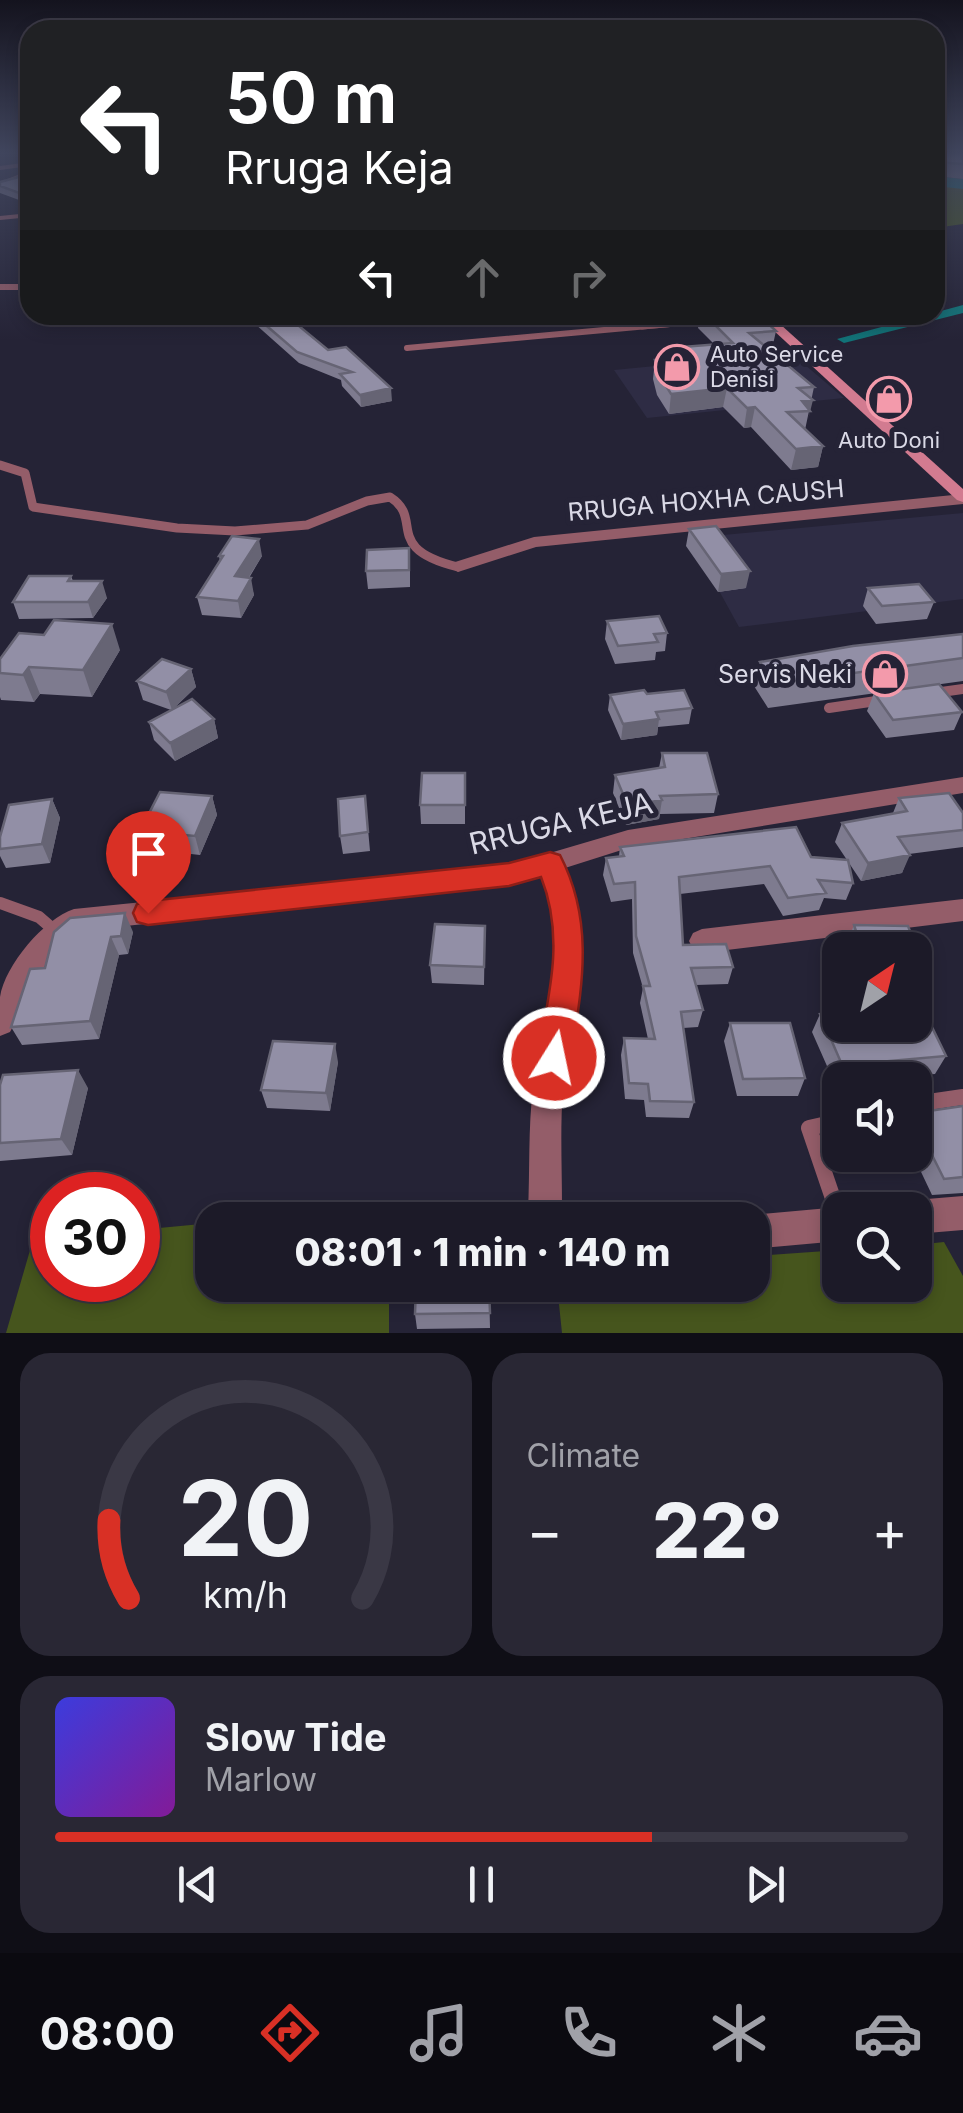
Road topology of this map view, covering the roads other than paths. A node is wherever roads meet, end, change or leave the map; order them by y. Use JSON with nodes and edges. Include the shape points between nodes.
{"nodes":[{"id":1,"x":658,"y":325,"type":"edge"},
{"id":2,"x":775,"y":325,"type":"edge"},
{"id":3,"x":406,"y":348,"type":"dead end"},
{"id":4,"x":0,"y":466,"type":"edge"},
{"id":5,"x":963,"y":498,"type":"edge"},
{"id":6,"x":458,"y":568,"type":"joint"},
{"id":7,"x":963,"y":689,"type":"edge"},
{"id":8,"x":924,"y":694,"type":"edge"},
{"id":9,"x":906,"y":697,"type":"edge"},
{"id":10,"x":828,"y":708,"type":"dead end"},
{"id":11,"x":963,"y":785,"type":"edge"},
{"id":12,"x":550,"y":863,"type":"junction"},
{"id":13,"x":0,"y":904,"type":"edge"},
{"id":14,"x":963,"y":910,"type":"edge"},
{"id":15,"x":54,"y":930,"type":"junction"},
{"id":16,"x":702,"y":940,"type":"edge"},
{"id":17,"x":0,"y":1022,"type":"edge"},
{"id":18,"x":963,"y":1097,"type":"edge"},
{"id":19,"x":932,"y":1102,"type":"edge"},
{"id":20,"x":822,"y":1125,"type":"edge"},
{"id":21,"x":822,"y":1167,"type":"edge"},
{"id":22,"x":545,"y":1202,"type":"edge"},
{"id":23,"x":963,"y":1213,"type":"edge"},
{"id":24,"x":932,"y":1216,"type":"edge"},
{"id":25,"x":822,"y":1224,"type":"edge"},
{"id":26,"x":770,"y":1230,"type":"edge"}],
"edges":[{"from":1,"to":3,"type":"lane"},
{"from":2,"to":5,"type":"main road"},
{"from":4,"to":6,"type":"lane","via":[[25,472],[33,506],[165,529],[286,528],[390,497],[402,508],[412,547]]},
{"from":5,"to":6,"type":"street","name":"RRUGA HOXHA CAUSH","via":[[534,542]]},
{"from":7,"to":8,"type":"lane"},
{"from":9,"to":10,"type":"lane"},
{"from":11,"to":12,"type":"street","name":"RRUGA KEJA","via":[[628,838]]},
{"from":12,"to":15,"type":"street","name":"RRUGA KEJA","via":[[474,879],[74,920]]},
{"from":12,"to":22,"type":"street","via":[[565,900],[570,968],[548,1090]]},
{"from":13,"to":15,"type":"lane","via":[[39,916]]},
{"from":14,"to":16,"type":"street"},
{"from":15,"to":17,"type":"street"},
{"from":18,"to":19,"type":"lane"},
{"from":20,"to":21,"type":"lane","via":[[809,1128]]},
{"from":23,"to":24,"type":"street"},
{"from":25,"to":26,"type":"street"}]}
